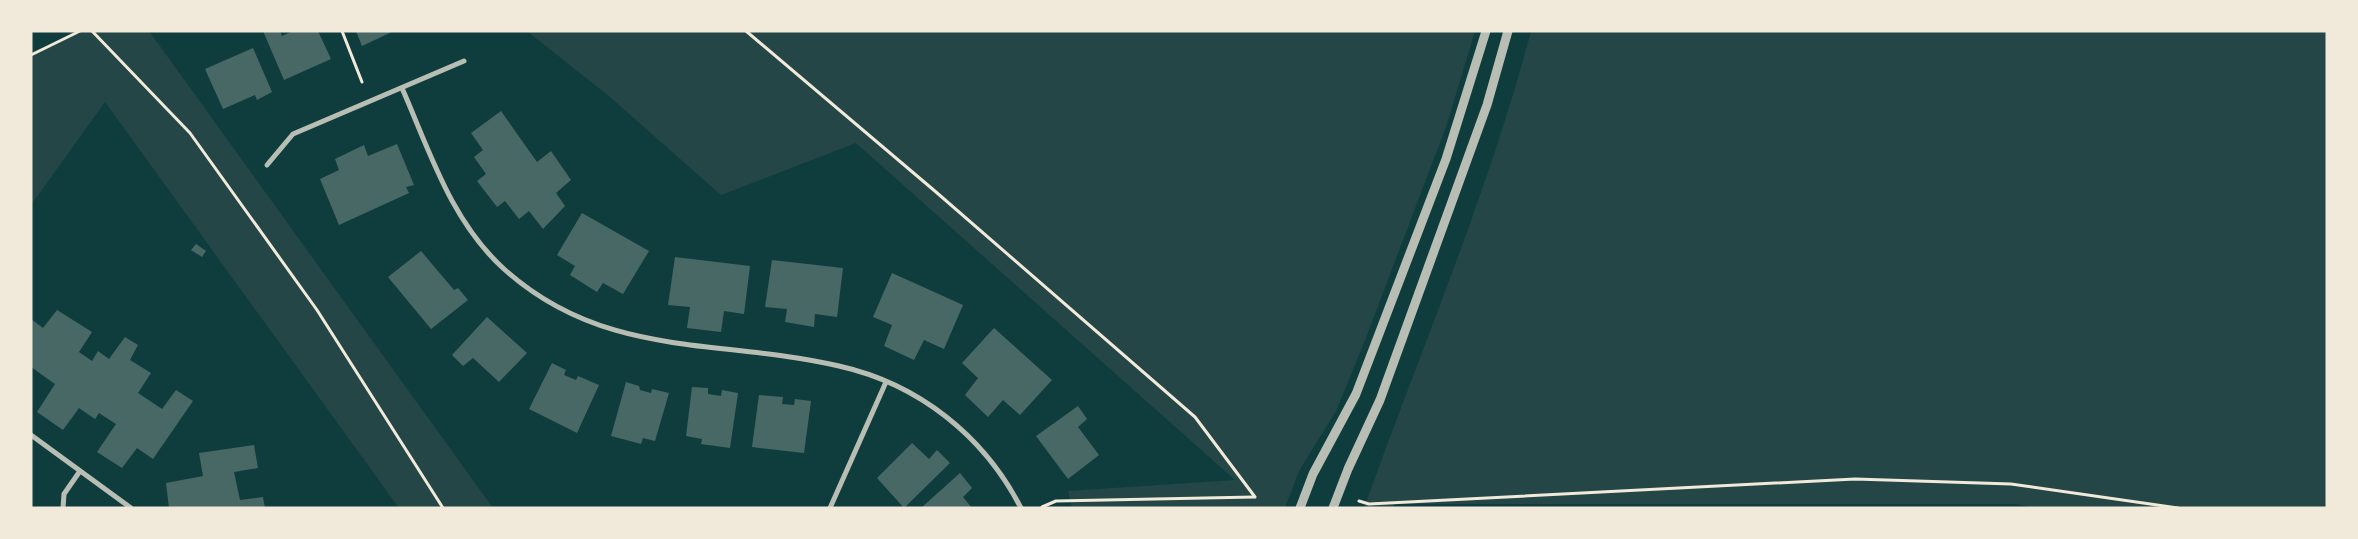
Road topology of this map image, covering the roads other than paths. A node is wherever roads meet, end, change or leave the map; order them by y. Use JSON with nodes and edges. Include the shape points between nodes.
{"nodes":[{"id":1,"x":1486,"y":31,"type":"edge"},
{"id":2,"x":1508,"y":31,"type":"edge"},
{"id":3,"x":464,"y":61,"type":"dead end"},
{"id":4,"x":402,"y":88,"type":"junction"},
{"id":5,"x":267,"y":166,"type":"dead end"},
{"id":6,"x":886,"y":382,"type":"junction"},
{"id":7,"x":31,"y":435,"type":"edge"},
{"id":8,"x":80,"y":472,"type":"junction"},
{"id":9,"x":63,"y":508,"type":"edge"},
{"id":10,"x":131,"y":508,"type":"edge"},
{"id":11,"x":830,"y":508,"type":"edge"},
{"id":12,"x":1021,"y":508,"type":"edge"},
{"id":13,"x":1300,"y":508,"type":"edge"},
{"id":14,"x":1334,"y":508,"type":"edge"}],
"edges":[{"from":1,"to":13,"type":"street","via":[[1446,159],[1359,385],[1313,474]]},
{"from":2,"to":14,"type":"street","via":[[1487,105],[1380,400]]},
{"from":3,"to":4,"type":"street"},
{"from":4,"to":5,"type":"street","via":[[293,134]]},
{"from":4,"to":6,"type":"street","via":[[454,208],[505,270],[560,308],[587,321],[652,340],[841,366]]},
{"from":6,"to":11,"type":"street"},
{"from":6,"to":12,"type":"street","via":[[917,396],[965,430]]},
{"from":7,"to":8,"type":"street"},
{"from":8,"to":9,"type":"street","via":[[67,487]]},
{"from":8,"to":10,"type":"street"}]}
